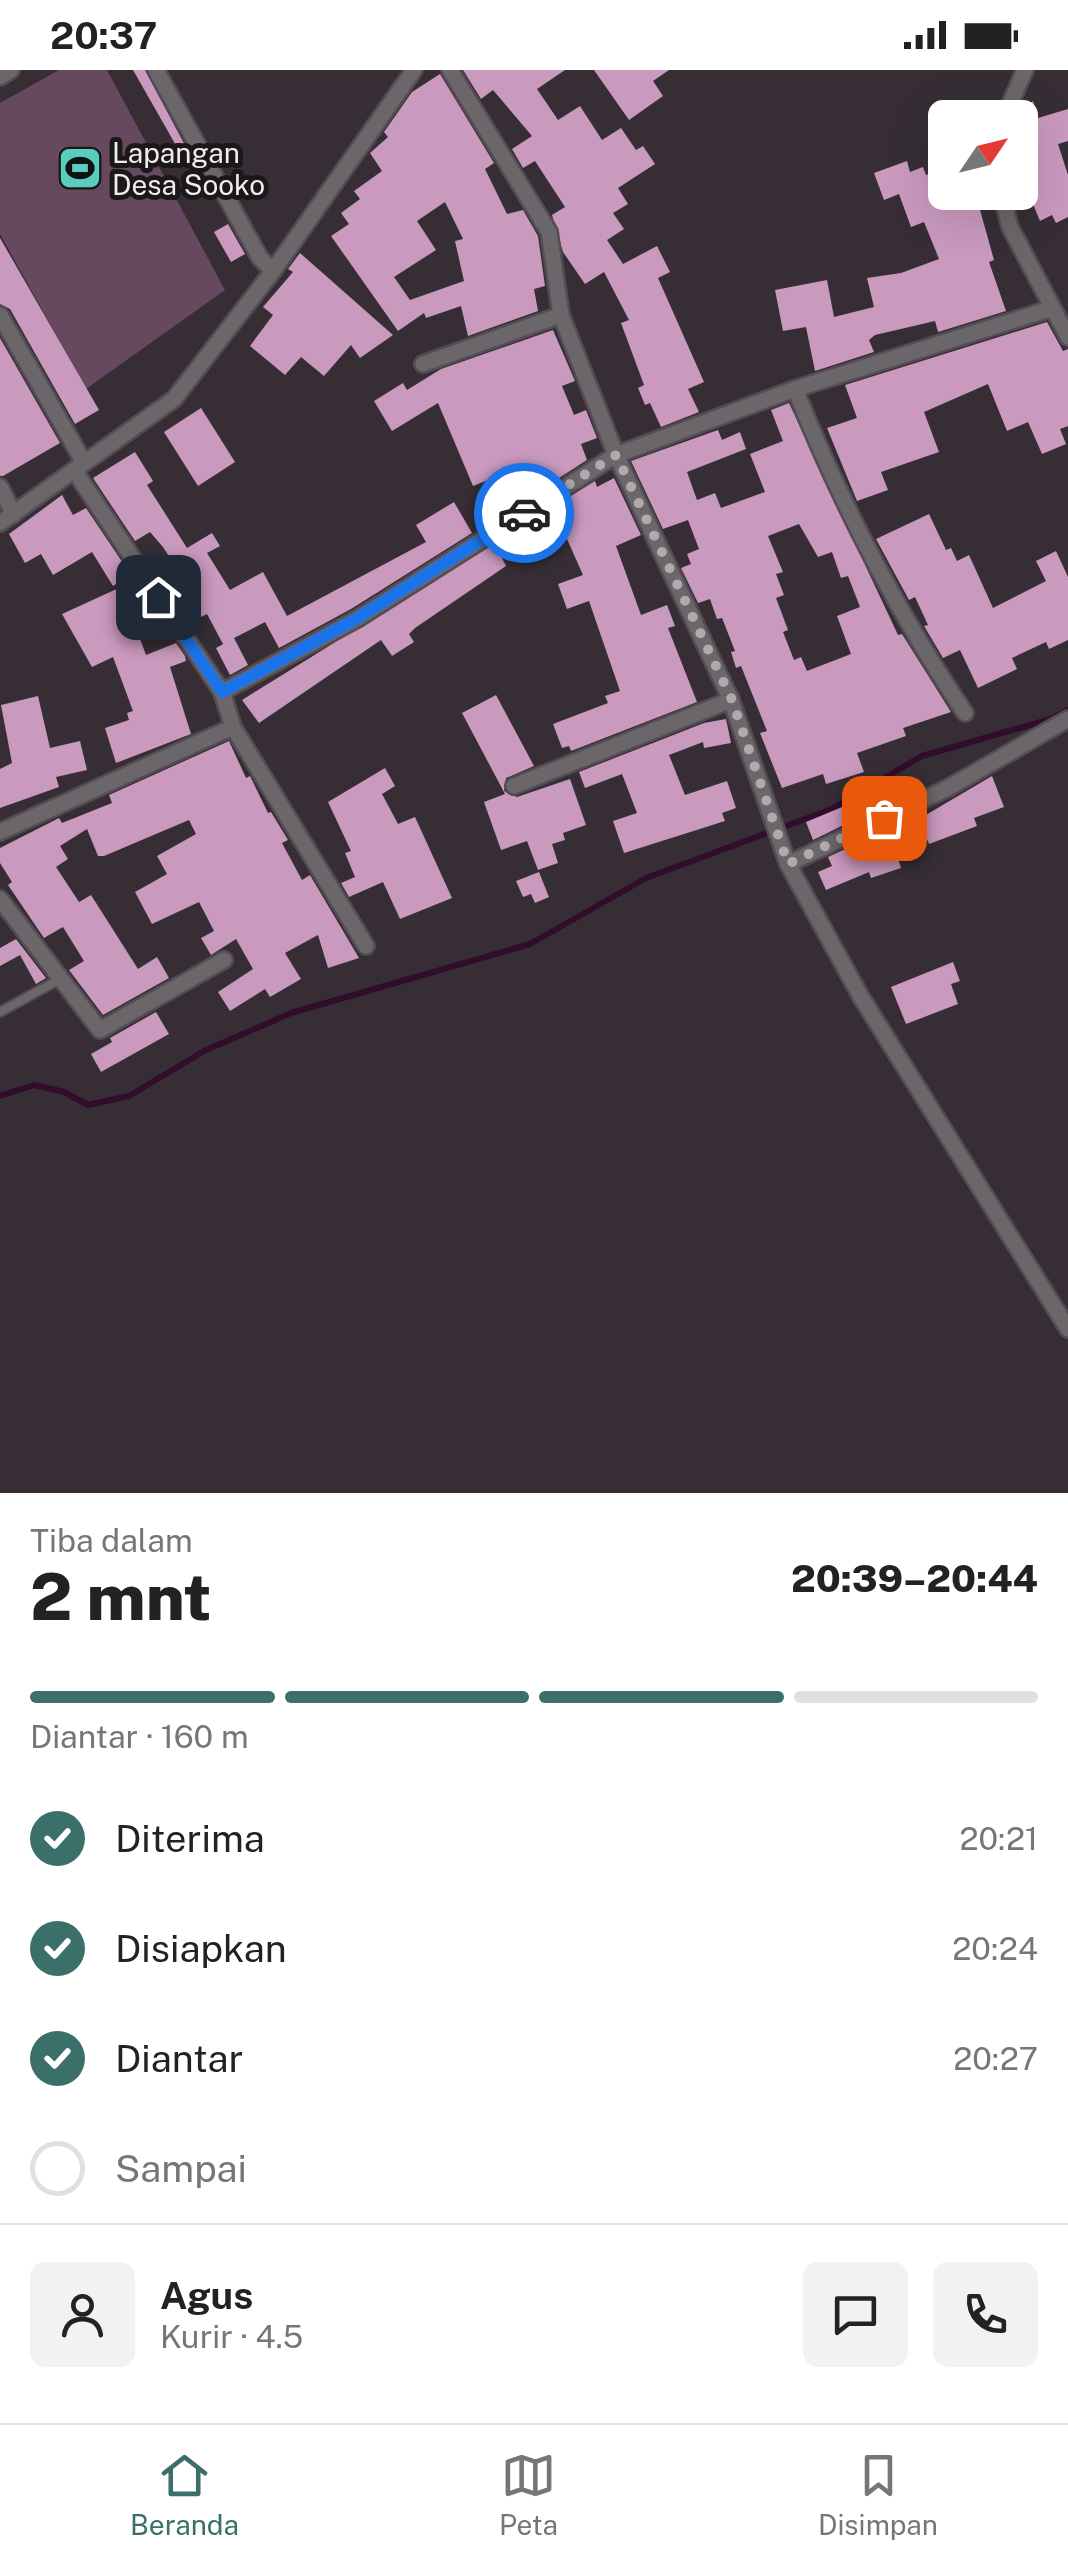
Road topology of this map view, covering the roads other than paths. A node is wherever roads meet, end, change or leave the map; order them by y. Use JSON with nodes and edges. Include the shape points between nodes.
{"nodes":[{"id":1,"x":11,"y":70,"type":"edge"},
{"id":2,"x":156,"y":70,"type":"edge"},
{"id":3,"x":414,"y":70,"type":"edge"},
{"id":4,"x":450,"y":70,"type":"edge"},
{"id":5,"x":1025,"y":70,"type":"edge"},
{"id":6,"x":0,"y":77,"type":"edge"},
{"id":7,"x":1012,"y":100,"type":"edge"},
{"id":8,"x":1006,"y":210,"type":"edge"},
{"id":9,"x":273,"y":272,"type":"junction"},
{"id":10,"x":1059,"y":310,"type":"edge"},
{"id":11,"x":0,"y":315,"type":"edge"},
{"id":12,"x":561,"y":315,"type":"junction"},
{"id":13,"x":1068,"y":337,"type":"edge"},
{"id":14,"x":423,"y":364,"type":"dead end"},
{"id":15,"x":795,"y":389,"type":"junction"},
{"id":16,"x":616,"y":455,"type":"junction"},
{"id":17,"x":78,"y":465,"type":"junction"},
{"id":18,"x":0,"y":486,"type":"edge"},
{"id":19,"x":14,"y":514,"type":"junction"},
{"id":20,"x":0,"y":523,"type":"edge"},
{"id":21,"x":222,"y":692,"type":"junction"},
{"id":22,"x":732,"y":700,"type":"junction"},
{"id":23,"x":965,"y":712,"type":"dead end"},
{"id":24,"x":1068,"y":719,"type":"edge"},
{"id":25,"x":233,"y":727,"type":"junction"},
{"id":26,"x":514,"y":786,"type":"dead end"},
{"id":27,"x":0,"y":832,"type":"edge"},
{"id":28,"x":788,"y":864,"type":"junction"},
{"id":29,"x":0,"y":900,"type":"edge"},
{"id":30,"x":5,"y":918,"type":"edge"},
{"id":31,"x":366,"y":946,"type":"dead end"},
{"id":32,"x":224,"y":960,"type":"dead end"},
{"id":33,"x":60,"y":979,"type":"junction"},
{"id":34,"x":0,"y":1012,"type":"edge"},
{"id":35,"x":1068,"y":1329,"type":"edge"}],
"edges":[{"from":1,"to":6,"type":"street"},
{"from":2,"to":9,"type":"street"},
{"from":3,"to":9,"type":"street"},
{"from":4,"to":12,"type":"street","via":[[549,232]]},
{"from":5,"to":7,"type":"street"},
{"from":8,"to":10,"type":"street"},
{"from":9,"to":17,"type":"street","via":[[174,399]]},
{"from":10,"to":13,"type":"street"},
{"from":10,"to":15,"type":"street"},
{"from":11,"to":17,"type":"street"},
{"from":12,"to":14,"type":"street"},
{"from":12,"to":16,"type":"street"},
{"from":15,"to":16,"type":"street"},
{"from":15,"to":23,"type":"street","via":[[842,495]]},
{"from":16,"to":21,"type":"street","via":[[356,619]]},
{"from":16,"to":22,"type":"street"},
{"from":17,"to":19,"type":"street"},
{"from":17,"to":21,"type":"street"},
{"from":18,"to":19,"type":"street"},
{"from":19,"to":20,"type":"street"},
{"from":21,"to":25,"type":"street"},
{"from":22,"to":26,"type":"street"},
{"from":22,"to":28,"type":"street"},
{"from":24,"to":28,"type":"street","via":[[948,788]]},
{"from":25,"to":27,"type":"street"},
{"from":25,"to":31,"type":"street"},
{"from":28,"to":35,"type":"street","via":[[861,996]]},
{"from":29,"to":30,"type":"street"},
{"from":30,"to":33,"type":"street"},
{"from":32,"to":33,"type":"street","via":[[100,1030]]},
{"from":33,"to":34,"type":"lane"}]}
